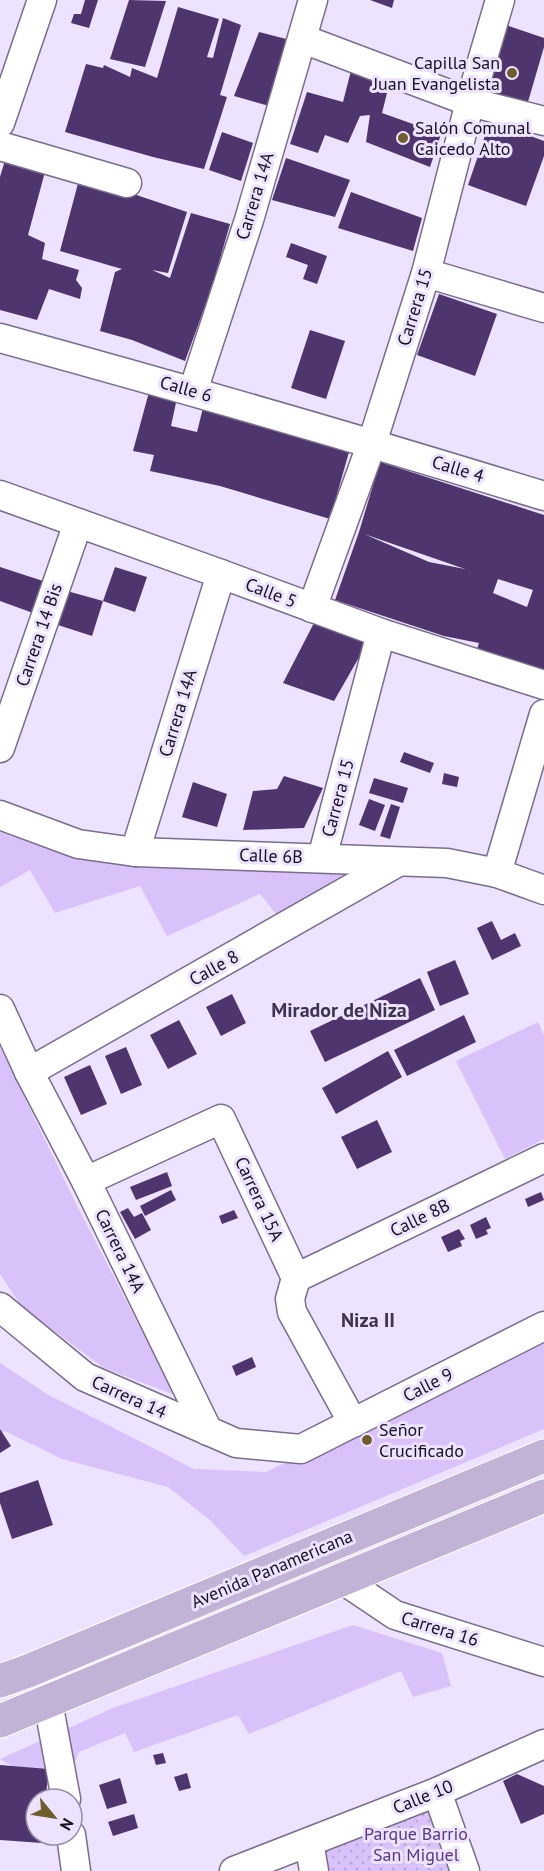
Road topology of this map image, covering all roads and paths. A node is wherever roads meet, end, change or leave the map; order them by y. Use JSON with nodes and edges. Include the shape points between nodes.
{"nodes":[{"id":1,"x":42,"y":0,"type":"edge"},
{"id":2,"x":313,"y":0,"type":"edge"},
{"id":3,"x":500,"y":0,"type":"edge"},
{"id":4,"x":303,"y":39,"type":"junction"},
{"id":5,"x":8,"y":75,"type":"edge"},
{"id":6,"x":470,"y":102,"type":"junction"},
{"id":7,"x":544,"y":121,"type":"edge"},
{"id":8,"x":0,"y":123,"type":"edge"},
{"id":9,"x":0,"y":146,"type":"edge"},
{"id":10,"x":127,"y":183,"type":"dead end"},
{"id":11,"x":426,"y":273,"type":"junction"},
{"id":12,"x":544,"y":308,"type":"edge"},
{"id":13,"x":0,"y":338,"type":"edge"},
{"id":14,"x":193,"y":391,"type":"junction"},
{"id":15,"x":372,"y":443,"type":"junction"},
{"id":16,"x":0,"y":495,"type":"edge"},
{"id":17,"x":544,"y":496,"type":"edge"},
{"id":18,"x":78,"y":523,"type":"junction"},
{"id":19,"x":221,"y":574,"type":"junction"},
{"id":20,"x":312,"y":608,"type":"junction"},
{"id":21,"x":381,"y":633,"type":"junction"},
{"id":22,"x":544,"y":685,"type":"edge"},
{"id":23,"x":544,"y":714,"type":"edge"},
{"id":24,"x":0,"y":748,"type":"edge"},
{"id":25,"x":0,"y":815,"type":"edge"},
{"id":26,"x":135,"y":852,"type":"junction"},
{"id":27,"x":322,"y":858,"type":"junction"},
{"id":28,"x":398,"y":861,"type":"junction"},
{"id":29,"x":496,"y":873,"type":"junction"},
{"id":30,"x":544,"y":890,"type":"edge"},
{"id":31,"x":0,"y":1009,"type":"edge"},
{"id":32,"x":29,"y":1072,"type":"junction"},
{"id":33,"x":544,"y":1158,"type":"edge"},
{"id":34,"x":86,"y":1181,"type":"junction"},
{"id":35,"x":296,"y":1278,"type":"junction"},
{"id":36,"x":0,"y":1307,"type":"edge"},
{"id":37,"x":544,"y":1326,"type":"edge"},
{"id":38,"x":353,"y":1423,"type":"junction"},
{"id":39,"x":208,"y":1431,"type":"junction"},
{"id":40,"x":544,"y":1456,"type":"edge"},
{"id":41,"x":544,"y":1496,"type":"edge"},
{"id":42,"x":343,"y":1580,"type":"junction"},
{"id":43,"x":544,"y":1662,"type":"edge"},
{"id":44,"x":0,"y":1681,"type":"edge"},
{"id":45,"x":48,"y":1702,"type":"junction"},
{"id":46,"x":0,"y":1721,"type":"edge"},
{"id":47,"x":544,"y":1744,"type":"edge"},
{"id":48,"x":64,"y":1787,"type":"edge"},
{"id":49,"x":437,"y":1792,"type":"junction"},
{"id":50,"x":309,"y":1842,"type":"junction"},
{"id":51,"x":73,"y":1847,"type":"edge"},
{"id":52,"x":76,"y":1871,"type":"edge"},
{"id":53,"x":234,"y":1871,"type":"edge"},
{"id":54,"x":314,"y":1871,"type":"edge"},
{"id":55,"x":465,"y":1871,"type":"edge"}],
"edges":[{"from":1,"to":5,"type":"street"},
{"from":2,"to":4,"type":"street","name":"Carrera 14A"},
{"from":3,"to":6,"type":"street","name":"Carrera 15"},
{"from":4,"to":6,"type":"street"},
{"from":4,"to":14,"type":"street","name":"Carrera 14A"},
{"from":5,"to":8,"type":"street"},
{"from":6,"to":7,"type":"street"},
{"from":6,"to":11,"type":"street","name":"Carrera 15"},
{"from":9,"to":10,"type":"street"},
{"from":11,"to":12,"type":"street"},
{"from":11,"to":15,"type":"street","name":"Carrera 15"},
{"from":13,"to":14,"type":"street","name":"Calle 6"},
{"from":14,"to":15,"type":"street","name":"Calle 6"},
{"from":15,"to":17,"type":"street","name":"Calle 4"},
{"from":15,"to":20,"type":"street","name":"Carrera 15"},
{"from":16,"to":18,"type":"street","name":"Calle 5"},
{"from":18,"to":19,"type":"street","name":"Calle 5"},
{"from":18,"to":24,"type":"street","name":"Carrera 14 Bis"},
{"from":19,"to":20,"type":"street","name":"Calle 5"},
{"from":19,"to":26,"type":"street","name":"Carrera 14A"},
{"from":20,"to":21,"type":"street","name":"Calle 5"},
{"from":21,"to":22,"type":"street","name":"Calle 5"},
{"from":21,"to":27,"type":"street","name":"Carrera 15"},
{"from":23,"to":29,"type":"street"},
{"from":25,"to":26,"type":"street","name":"Calle 6B","via":[[78,844]]},
{"from":26,"to":27,"type":"street","name":"Calle 6B"},
{"from":27,"to":28,"type":"street","name":"Calle 6B"},
{"from":28,"to":29,"type":"street","name":"Calle 6B","via":[[447,863]]},
{"from":28,"to":32,"type":"street","name":"Calle 8"},
{"from":29,"to":30,"type":"street","name":"Calle 6B"},
{"from":31,"to":32,"type":"street"},
{"from":32,"to":34,"type":"street","name":"Carrera 14A"},
{"from":33,"to":35,"type":"street","name":"Calle 8B"},
{"from":34,"to":35,"type":"street","name":"Carrera 15A","via":[[221,1119]]},
{"from":34,"to":39,"type":"street","name":"Carrera 14A"},
{"from":35,"to":38,"type":"street","via":[[290,1299],[292,1312]]},
{"from":36,"to":39,"type":"street","name":"Carrera 14","via":[[85,1377]]},
{"from":37,"to":38,"type":"street","name":"Calle 9"},
{"from":38,"to":39,"type":"street","name":"Calle 9","via":[[301,1449],[236,1443]]},
{"from":40,"to":44,"type":"main road","name":"Avenida Panamericana"},
{"from":41,"to":42,"type":"main road","name":"Avenida Panamericana"},
{"from":42,"to":43,"type":"street","name":"Carrera 16","via":[[394,1615]]},
{"from":42,"to":45,"type":"main road","name":"Avenida Panamericana"},
{"from":45,"to":46,"type":"main road","name":"Avenida Panamericana"},
{"from":45,"to":48,"type":"street"},
{"from":47,"to":49,"type":"street","name":"Calle 10"},
{"from":49,"to":50,"type":"street","name":"Calle 10"},
{"from":49,"to":55,"type":"street"},
{"from":50,"to":53,"type":"street","name":"Calle 10"},
{"from":50,"to":54,"type":"street"},
{"from":51,"to":52,"type":"street"}]}
